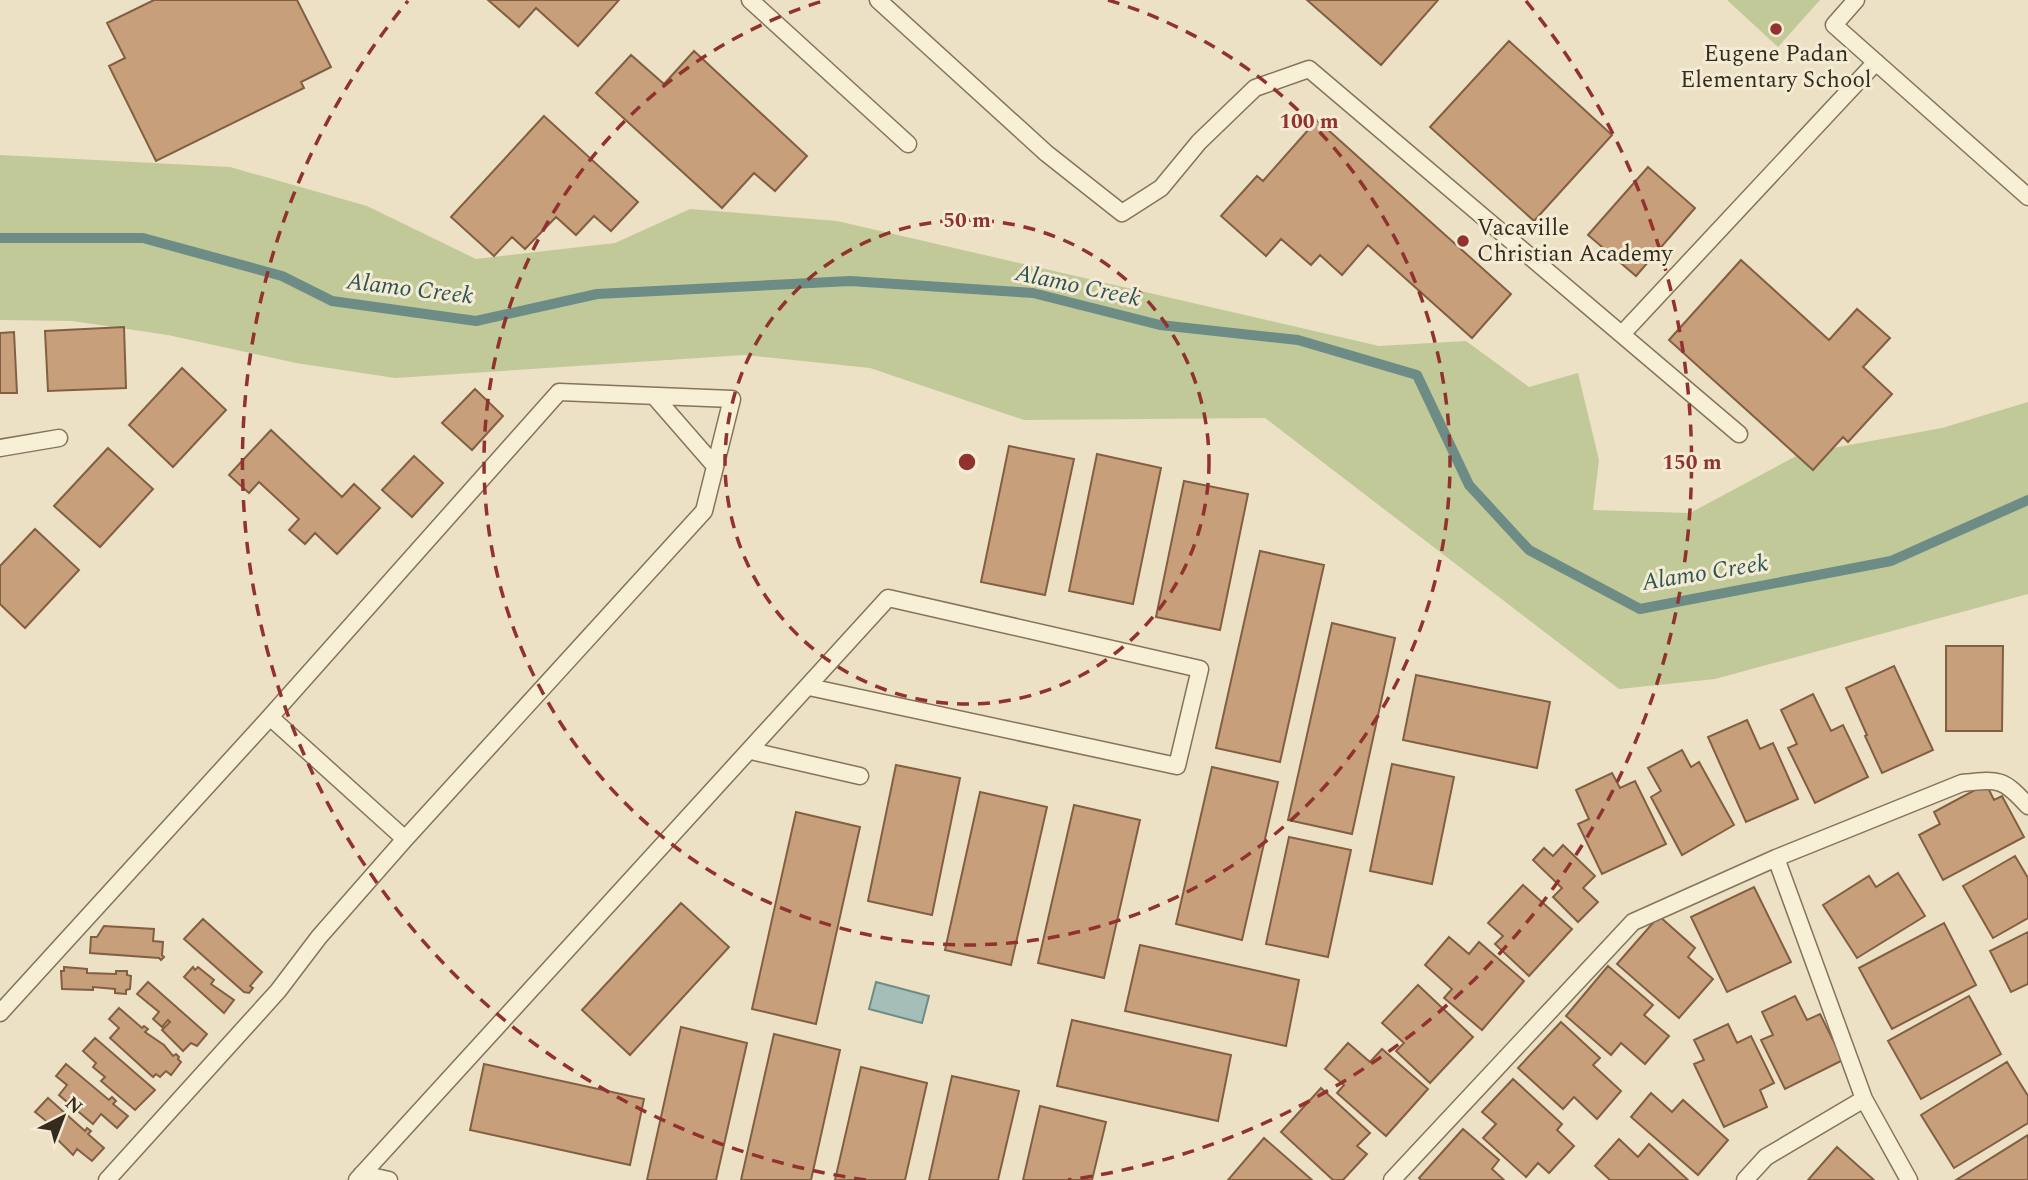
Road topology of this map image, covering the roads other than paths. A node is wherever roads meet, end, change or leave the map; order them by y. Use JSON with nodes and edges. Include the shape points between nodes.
{"nodes":[{"id":1,"x":750,"y":0,"type":"edge"},
{"id":2,"x":878,"y":0,"type":"edge"},
{"id":3,"x":1856,"y":0,"type":"edge"},
{"id":4,"x":1876,"y":62,"type":"junction"},
{"id":5,"x":908,"y":144,"type":"dead end"},
{"id":6,"x":2028,"y":197,"type":"edge"},
{"id":7,"x":1622,"y":334,"type":"junction"},
{"id":8,"x":654,"y":396,"type":"junction"},
{"id":9,"x":1739,"y":434,"type":"dead end"},
{"id":10,"x":59,"y":438,"type":"dead end"},
{"id":11,"x":0,"y":448,"type":"edge"},
{"id":12,"x":715,"y":466,"type":"junction"},
{"id":13,"x":809,"y":687,"type":"junction"},
{"id":14,"x":270,"y":717,"type":"junction"},
{"id":15,"x":751,"y":751,"type":"junction"},
{"id":16,"x":860,"y":776,"type":"dead end"},
{"id":17,"x":2028,"y":806,"type":"edge"},
{"id":18,"x":405,"y":839,"type":"junction"},
{"id":19,"x":1776,"y":858,"type":"junction"},
{"id":20,"x":0,"y":1013,"type":"edge"},
{"id":21,"x":1864,"y":1099,"type":"junction"},
{"id":22,"x":360,"y":1177,"type":"edge"},
{"id":23,"x":107,"y":1180,"type":"edge"},
{"id":24,"x":388,"y":1180,"type":"edge"},
{"id":25,"x":1392,"y":1180,"type":"edge"},
{"id":26,"x":1745,"y":1180,"type":"edge"},
{"id":27,"x":1909,"y":1180,"type":"edge"}],
"edges":[{"from":1,"to":5,"type":"lane"},
{"from":2,"to":7,"type":"lane","via":[[1045,153],[1122,213],[1161,188],[1199,142],[1255,88],[1309,69]]},
{"from":3,"to":4,"type":"lane","via":[[1834,25]]},
{"from":4,"to":6,"type":"lane"},
{"from":4,"to":7,"type":"lane"},
{"from":7,"to":9,"type":"lane"},
{"from":8,"to":12,"type":"lane"},
{"from":8,"to":12,"type":"lane","via":[[732,399]]},
{"from":8,"to":14,"type":"lane","via":[[559,392]]},
{"from":10,"to":11,"type":"lane"},
{"from":12,"to":18,"type":"lane","via":[[704,511]]},
{"from":13,"to":13,"type":"lane","via":[[888,598],[1200,669],[1177,766]]},
{"from":13,"to":15,"type":"lane"},
{"from":14,"to":18,"type":"lane"},
{"from":14,"to":20,"type":"lane"},
{"from":15,"to":16,"type":"lane"},
{"from":15,"to":22,"type":"lane"},
{"from":17,"to":19,"type":"lane","via":[[2010,786],[1992,780],[1962,783]]},
{"from":18,"to":23,"type":"lane","via":[[278,991]]},
{"from":19,"to":21,"type":"lane"},
{"from":19,"to":25,"type":"lane","via":[[1633,922]]},
{"from":21,"to":26,"type":"lane","via":[[1766,1157]]},
{"from":21,"to":27,"type":"lane"},
{"from":22,"to":24,"type":"lane"}]}
